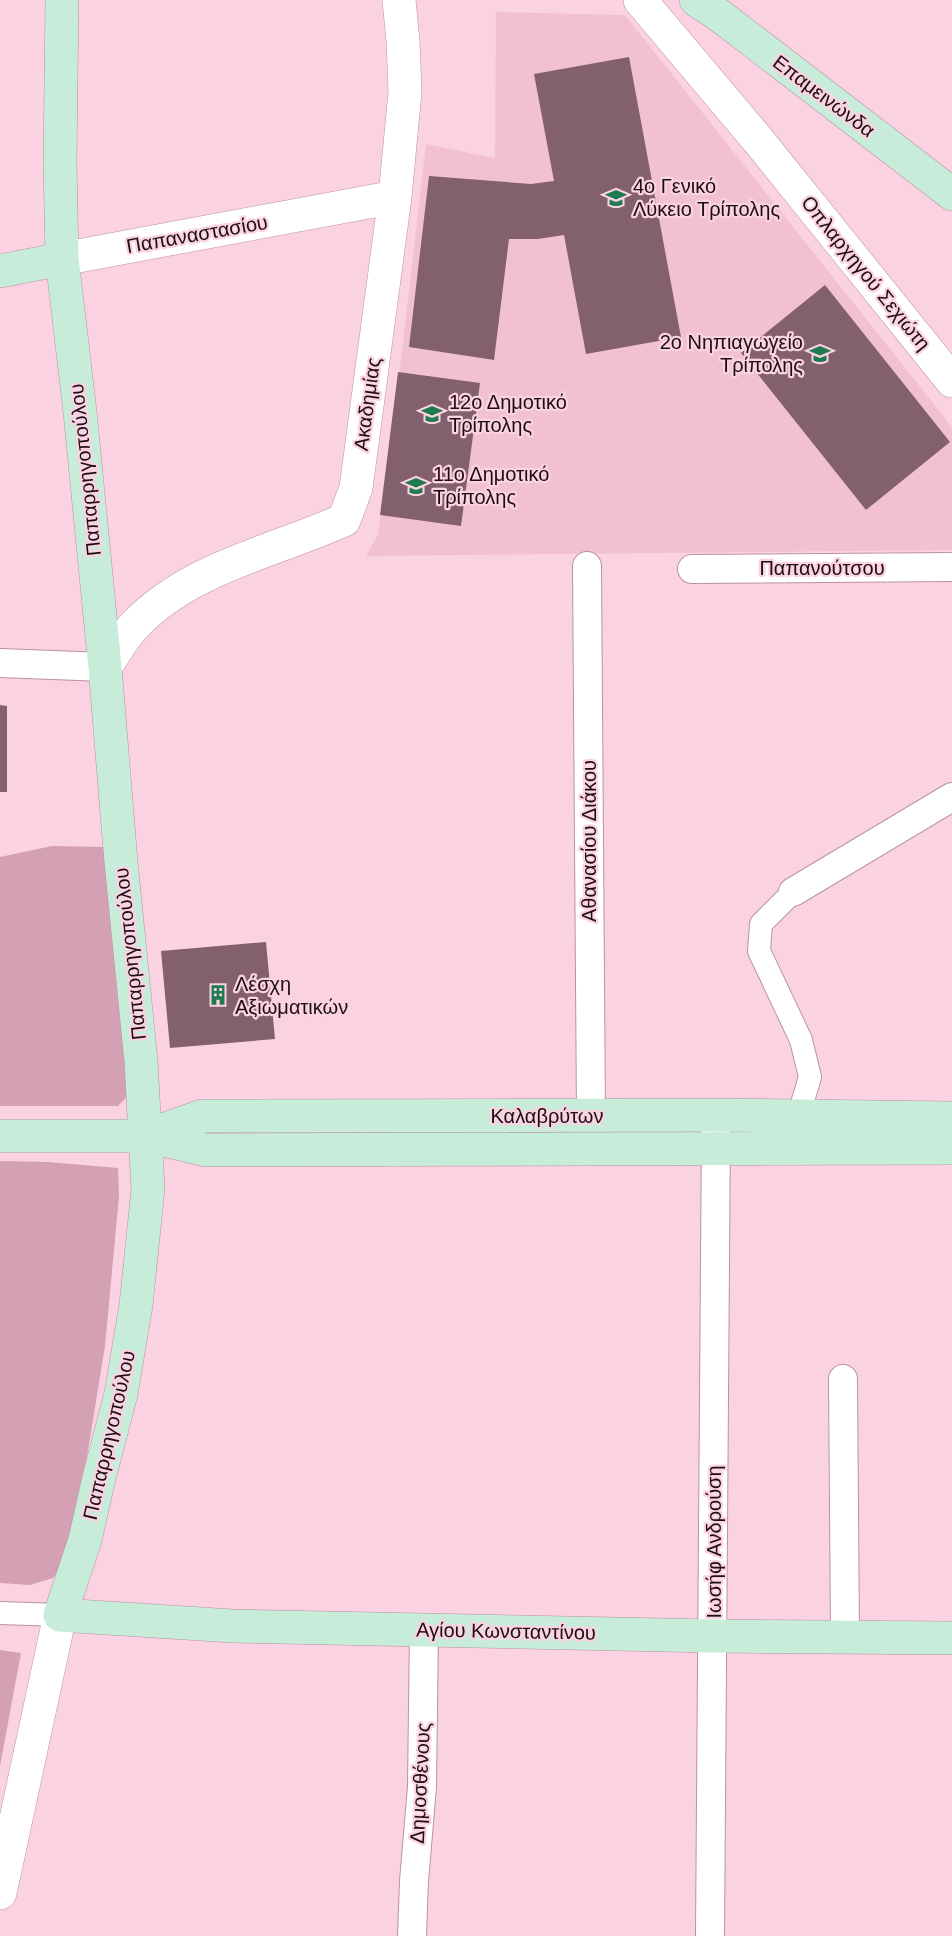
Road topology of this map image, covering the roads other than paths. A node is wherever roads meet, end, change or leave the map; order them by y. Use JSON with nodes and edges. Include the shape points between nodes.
{"nodes":[{"id":1,"x":62,"y":0,"type":"edge"},
{"id":2,"x":399,"y":0,"type":"edge"},
{"id":3,"x":640,"y":0,"type":"edge"},
{"id":4,"x":696,"y":0,"type":"edge"},
{"id":5,"x":952,"y":194,"type":"edge"},
{"id":6,"x":395,"y":197,"type":"junction"},
{"id":7,"x":62,"y":259,"type":"junction"},
{"id":8,"x":0,"y":271,"type":"edge"},
{"id":9,"x":952,"y":381,"type":"edge"},
{"id":10,"x":587,"y":566,"type":"dead end"},
{"id":11,"x":952,"y":567,"type":"edge"},
{"id":12,"x":692,"y":569,"type":"dead end"},
{"id":13,"x":0,"y":663,"type":"edge"},
{"id":14,"x":105,"y":667,"type":"junction"},
{"id":15,"x":952,"y":798,"type":"edge"},
{"id":16,"x":793,"y":892,"type":"joint"},
{"id":17,"x":716,"y":1115,"type":"junction"},
{"id":18,"x":591,"y":1117,"type":"junction"},
{"id":19,"x":798,"y":1117,"type":"junction"},
{"id":20,"x":952,"y":1118,"type":"edge"},
{"id":21,"x":0,"y":1136,"type":"edge"},
{"id":22,"x":146,"y":1136,"type":"junction"},
{"id":23,"x":715,"y":1148,"type":"junction"},
{"id":24,"x":952,"y":1148,"type":"edge"},
{"id":25,"x":843,"y":1379,"type":"dead end"},
{"id":26,"x":0,"y":1613,"type":"edge"},
{"id":27,"x":60,"y":1615,"type":"junction"},
{"id":28,"x":424,"y":1629,"type":"junction"},
{"id":29,"x":713,"y":1636,"type":"junction"},
{"id":30,"x":845,"y":1636,"type":"junction"},
{"id":31,"x":952,"y":1638,"type":"edge"},
{"id":32,"x":0,"y":1893,"type":"edge"},
{"id":33,"x":412,"y":1936,"type":"edge"},
{"id":34,"x":710,"y":1936,"type":"edge"}],
"edges":[{"from":1,"to":7,"type":"main road","name":"Παπαρρηγοπούλου"},
{"from":2,"to":6,"type":"street","name":"Ακαδημίας","via":[[405,92]]},
{"from":3,"to":9,"type":"street","name":"Οπλαρχηγού Σεχιώτη"},
{"from":4,"to":5,"type":"main road","name":"Επαμεινώνδα"},
{"from":6,"to":7,"type":"street","name":"Παπαναστασίου"},
{"from":6,"to":14,"type":"street","name":"Ακαδημίας","via":[[356,488],[345,520],[188,583],[133,627]]},
{"from":7,"to":8,"type":"main road","name":"Παπαναστασίου"},
{"from":7,"to":14,"type":"main road","name":"Παπαρρηγοπούλου"},
{"from":10,"to":18,"type":"street","name":"Αθανασίου Διάκου"},
{"from":11,"to":12,"type":"street","name":"Παπανούτσου"},
{"from":13,"to":14,"type":"street"},
{"from":14,"to":22,"type":"main road","name":"Παπαρρηγοπούλου"},
{"from":15,"to":16,"type":"street"},
{"from":16,"to":19,"type":"street","via":[[761,924],[759,951],[801,1040],[810,1077]]},
{"from":17,"to":18,"type":"main road","name":"Καλαβρύτων"},
{"from":17,"to":19,"type":"main road","name":"Καλαβρύτων"},
{"from":17,"to":23,"type":"street","name":"Ιωσήφ Ανδρούση"},
{"from":18,"to":22,"type":"main road","name":"Καλαβρύτων","via":[[202,1116]]},
{"from":19,"to":20,"type":"main road","name":"Καλαβρύτων"},
{"from":21,"to":22,"type":"main road","name":"Καλαβρύτων"},
{"from":22,"to":23,"type":"main road","name":"Καλαβρύτων","via":[[206,1150]]},
{"from":22,"to":27,"type":"main road","name":"Παπαρρηγοπούλου","via":[[147,1200],[136,1305],[121,1394],[85,1540]]},
{"from":23,"to":24,"type":"main road","name":"Καλαβρύτων"},
{"from":23,"to":29,"type":"street","name":"Ιωσήφ Ανδρούση"},
{"from":25,"to":30,"type":"street"},
{"from":26,"to":27,"type":"street"},
{"from":27,"to":28,"type":"main road","name":"Αγίου Κωνσταντίνου","via":[[233,1626]]},
{"from":27,"to":32,"type":"street","name":"Παπαρρηγοπούλου"},
{"from":28,"to":29,"type":"main road","name":"Αγίου Κωνσταντίνου"},
{"from":28,"to":33,"type":"street","name":"Δημοσθένους","via":[[422,1788]]},
{"from":29,"to":30,"type":"main road","name":"Αγίου Κωνσταντίνου"},
{"from":29,"to":34,"type":"street","name":"Ιωσήφ Ανδρούση"},
{"from":30,"to":31,"type":"main road","name":"Αγίου Κωνσταντίνου"}]}
